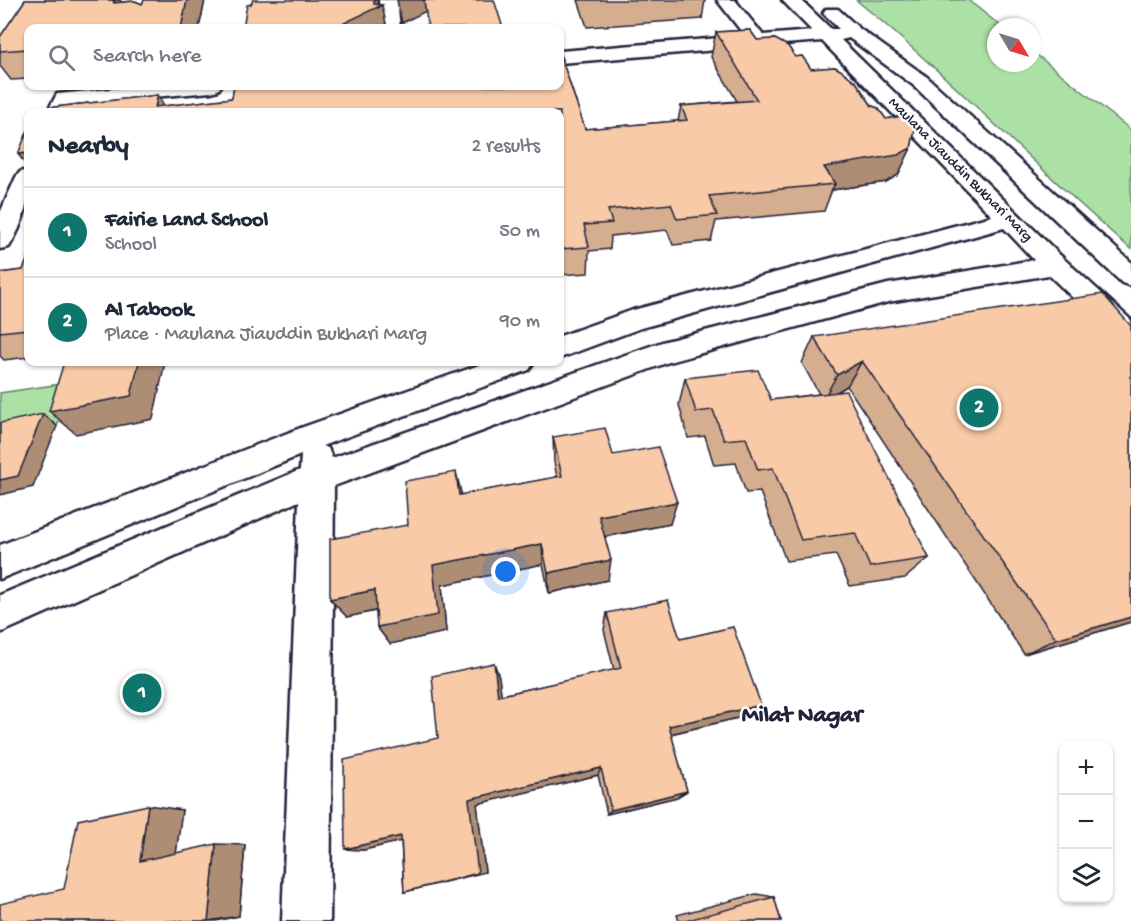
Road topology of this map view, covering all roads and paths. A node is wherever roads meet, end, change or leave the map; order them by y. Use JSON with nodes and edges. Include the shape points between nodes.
{"nodes":[{"id":1,"x":388,"y":0,"type":"edge"},
{"id":2,"x":726,"y":0,"type":"edge"},
{"id":3,"x":791,"y":0,"type":"edge"},
{"id":4,"x":817,"y":0,"type":"edge"},
{"id":5,"x":391,"y":24,"type":"edge"},
{"id":6,"x":854,"y":33,"type":"junction"},
{"id":7,"x":827,"y":35,"type":"junction"},
{"id":8,"x":756,"y":41,"type":"junction"},
{"id":9,"x":564,"y":57,"type":"edge"},
{"id":10,"x":784,"y":61,"type":"edge"},
{"id":11,"x":103,"y":90,"type":"edge"},
{"id":12,"x":59,"y":108,"type":"edge"},
{"id":13,"x":24,"y":186,"type":"edge"},
{"id":14,"x":1009,"y":219,"type":"junction"},
{"id":15,"x":0,"y":242,"type":"edge"},
{"id":16,"x":1055,"y":265,"type":"junction"},
{"id":17,"x":1131,"y":277,"type":"edge"},
{"id":18,"x":1131,"y":337,"type":"edge"},
{"id":19,"x":564,"y":346,"type":"edge"},
{"id":20,"x":508,"y":366,"type":"edge"},
{"id":21,"x":314,"y":436,"type":"junction"},
{"id":22,"x":317,"y":478,"type":"junction"},
{"id":23,"x":0,"y":562,"type":"edge"},
{"id":24,"x":0,"y":614,"type":"edge"},
{"id":25,"x":306,"y":921,"type":"edge"}],
"edges":[{"from":1,"to":5,"type":"street"},
{"from":2,"to":8,"type":"street"},
{"from":3,"to":7,"type":"street","name":"Maulana Jiauddin Bukhari Marg"},
{"from":4,"to":6,"type":"street"},
{"from":6,"to":7,"type":"street"},
{"from":6,"to":17,"type":"street","via":[[920,81]]},
{"from":7,"to":8,"type":"street"},
{"from":7,"to":14,"type":"street","name":"Maulana Jiauddin Bukhari Marg"},
{"from":8,"to":9,"type":"street"},
{"from":8,"to":10,"type":"street"},
{"from":11,"to":12,"type":"street","via":[[64,98]]},
{"from":13,"to":15,"type":"street"},
{"from":14,"to":16,"type":"street","name":"Maulana Jiauddin Bukhari Marg"},
{"from":14,"to":19,"type":"street","via":[[633,320]]},
{"from":16,"to":18,"type":"street","name":"Maulana Jiauddin Bukhari Marg"},
{"from":16,"to":22,"type":"street","via":[[888,293],[662,353]]},
{"from":20,"to":21,"type":"street"},
{"from":21,"to":22,"type":"street"},
{"from":21,"to":23,"type":"street"},
{"from":22,"to":24,"type":"street"},
{"from":22,"to":25,"type":"street"}]}
